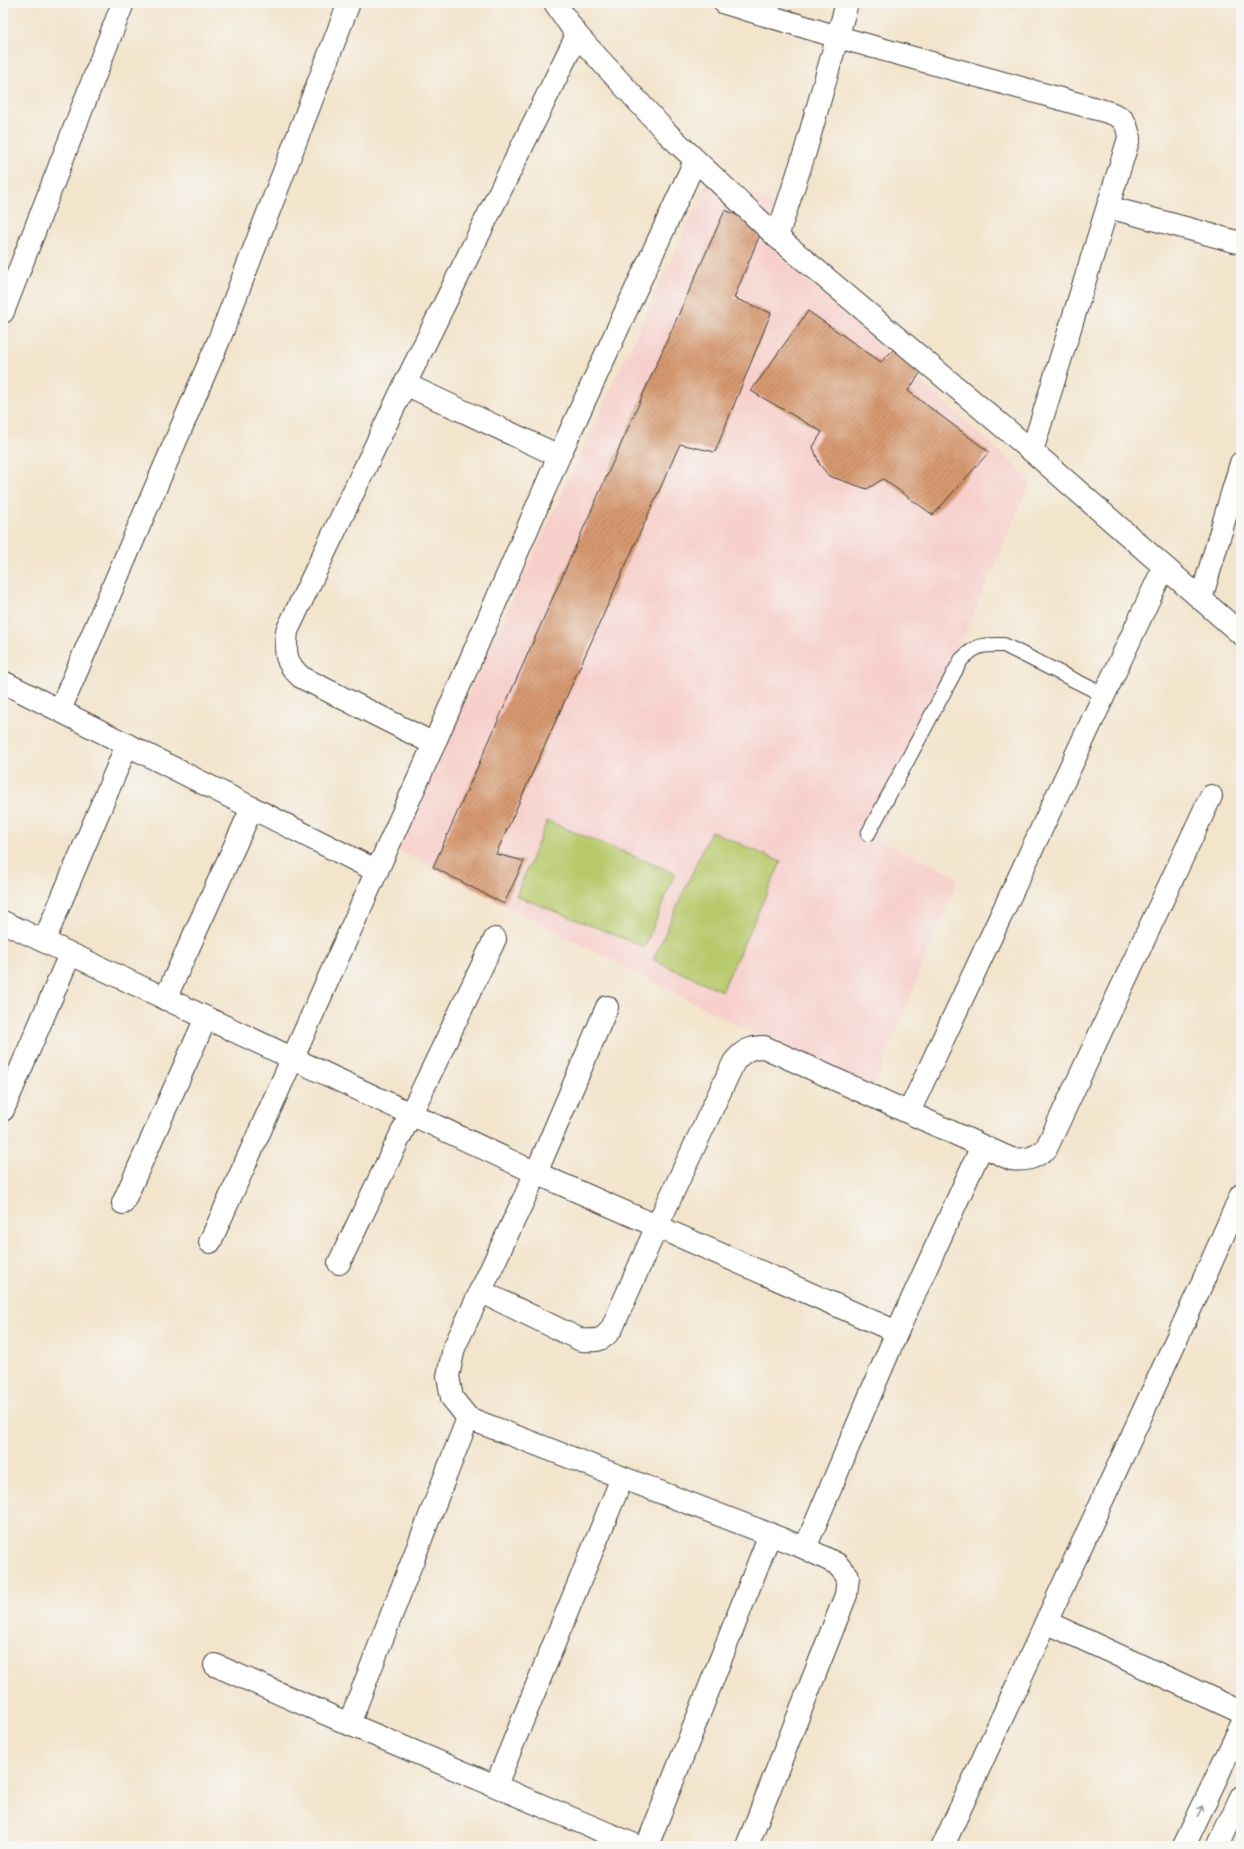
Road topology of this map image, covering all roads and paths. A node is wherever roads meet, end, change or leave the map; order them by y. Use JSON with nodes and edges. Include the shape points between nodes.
{"nodes":[{"id":1,"x":123,"y":3,"type":"edge"},
{"id":2,"x":349,"y":3,"type":"edge"},
{"id":3,"x":555,"y":3,"type":"edge"},
{"id":4,"x":725,"y":3,"type":"edge"},
{"id":5,"x":847,"y":3,"type":"edge"},
{"id":6,"x":577,"y":35,"type":"junction"},
{"id":7,"x":838,"y":37,"type":"junction"},
{"id":8,"x":695,"y":161,"type":"junction"},
{"id":9,"x":1108,"y":207,"type":"junction"},
{"id":10,"x":777,"y":237,"type":"junction"},
{"id":11,"x":1241,"y":243,"type":"edge"},
{"id":12,"x":3,"y":312,"type":"edge"},
{"id":13,"x":405,"y":384,"type":"junction"},
{"id":14,"x":1032,"y":451,"type":"junction"},
{"id":15,"x":559,"y":456,"type":"junction"},
{"id":16,"x":1241,"y":463,"type":"edge"},
{"id":17,"x":1164,"y":567,"type":"junction"},
{"id":18,"x":1201,"y":599,"type":"junction"},
{"id":19,"x":1241,"y":634,"type":"edge"},
{"id":20,"x":4,"y":687,"type":"edge"},
{"id":21,"x":1104,"y":695,"type":"junction"},
{"id":22,"x":60,"y":710,"type":"junction"},
{"id":23,"x":127,"y":744,"type":"junction"},
{"id":24,"x":434,"y":744,"type":"junction"},
{"id":25,"x":1211,"y":796,"type":"dead end"},
{"id":26,"x":252,"y":808,"type":"junction"},
{"id":27,"x":868,"y":834,"type":"dead end"},
{"id":28,"x":377,"y":871,"type":"junction"},
{"id":29,"x":3,"y":922,"type":"edge"},
{"id":30,"x":495,"y":939,"type":"dead end"},
{"id":31,"x":44,"y":941,"type":"junction"},
{"id":32,"x":70,"y":954,"type":"junction"},
{"id":33,"x":165,"y":998,"type":"junction"},
{"id":34,"x":607,"y":1007,"type":"dead end"},
{"id":35,"x":206,"y":1018,"type":"junction"},
{"id":36,"x":293,"y":1059,"type":"junction"},
{"id":37,"x":3,"y":1110,"type":"edge"},
{"id":38,"x":909,"y":1112,"type":"junction"},
{"id":39,"x":410,"y":1114,"type":"junction"},
{"id":40,"x":982,"y":1146,"type":"junction"},
{"id":41,"x":536,"y":1173,"type":"junction"},
{"id":42,"x":1241,"y":1195,"type":"edge"},
{"id":43,"x":123,"y":1203,"type":"dead end"},
{"id":44,"x":657,"y":1226,"type":"junction"},
{"id":45,"x":210,"y":1242,"type":"dead end"},
{"id":46,"x":339,"y":1263,"type":"dead end"},
{"id":47,"x":480,"y":1291,"type":"junction"},
{"id":48,"x":897,"y":1332,"type":"junction"},
{"id":49,"x":468,"y":1418,"type":"junction"},
{"id":50,"x":622,"y":1478,"type":"junction"},
{"id":51,"x":770,"y":1534,"type":"junction"},
{"id":52,"x":805,"y":1548,"type":"junction"},
{"id":53,"x":1046,"y":1622,"type":"junction"},
{"id":54,"x":215,"y":1665,"type":"dead end"},
{"id":55,"x":1241,"y":1712,"type":"edge"},
{"id":56,"x":349,"y":1724,"type":"junction"},
{"id":57,"x":1241,"y":1726,"type":"edge"},
{"id":58,"x":496,"y":1785,"type":"junction"},
{"id":59,"x":1241,"y":1797,"type":"edge"},
{"id":60,"x":637,"y":1846,"type":"edge"},
{"id":61,"x":647,"y":1846,"type":"edge"},
{"id":62,"x":747,"y":1846,"type":"edge"},
{"id":63,"x":943,"y":1846,"type":"edge"},
{"id":64,"x":1184,"y":1846,"type":"edge"},
{"id":65,"x":1218,"y":1846,"type":"edge"}],
"edges":[{"from":1,"to":12,"type":"street"},
{"from":2,"to":22,"type":"street","via":[[219,340]]},
{"from":3,"to":6,"type":"street"},
{"from":4,"to":7,"type":"street"},
{"from":5,"to":7,"type":"street"},
{"from":6,"to":8,"type":"street"},
{"from":6,"to":13,"type":"street"},
{"from":7,"to":9,"type":"street","via":[[1118,115],[1128,125],[1129,138]]},
{"from":7,"to":10,"type":"street"},
{"from":8,"to":10,"type":"street"},
{"from":8,"to":15,"type":"street"},
{"from":9,"to":11,"type":"street"},
{"from":9,"to":14,"type":"street"},
{"from":10,"to":14,"type":"street"},
{"from":13,"to":15,"type":"street"},
{"from":13,"to":24,"type":"street","via":[[287,631],[285,651],[290,667],[301,677]]},
{"from":14,"to":17,"type":"street"},
{"from":15,"to":24,"type":"street"},
{"from":16,"to":18,"type":"street"},
{"from":17,"to":18,"type":"street"},
{"from":17,"to":21,"type":"street"},
{"from":18,"to":19,"type":"street"},
{"from":20,"to":22,"type":"street"},
{"from":21,"to":27,"type":"lane","via":[[1004,645],[973,648],[961,660]]},
{"from":21,"to":38,"type":"street"},
{"from":22,"to":23,"type":"street"},
{"from":23,"to":26,"type":"street"},
{"from":23,"to":31,"type":"street"},
{"from":24,"to":28,"type":"street"},
{"from":25,"to":40,"type":"street","via":[[1046,1148],[1034,1158],[1023,1161],[1011,1159]]},
{"from":26,"to":28,"type":"street"},
{"from":26,"to":33,"type":"street"},
{"from":28,"to":36,"type":"street"},
{"from":29,"to":31,"type":"street"},
{"from":30,"to":39,"type":"street"},
{"from":31,"to":32,"type":"street"},
{"from":32,"to":33,"type":"street"},
{"from":32,"to":37,"type":"street"},
{"from":33,"to":35,"type":"street"},
{"from":34,"to":41,"type":"street"},
{"from":35,"to":36,"type":"street"},
{"from":35,"to":43,"type":"street"},
{"from":36,"to":39,"type":"street"},
{"from":36,"to":45,"type":"street"},
{"from":38,"to":40,"type":"street"},
{"from":38,"to":44,"type":"street","via":[[764,1047],[753,1047],[742,1052],[734,1062]]},
{"from":39,"to":41,"type":"street"},
{"from":39,"to":46,"type":"street"},
{"from":40,"to":48,"type":"street"},
{"from":41,"to":44,"type":"street"},
{"from":41,"to":47,"type":"street"},
{"from":42,"to":53,"type":"street"},
{"from":44,"to":47,"type":"street","via":[[612,1328],[605,1337],[593,1341],[581,1340]]},
{"from":44,"to":48,"type":"street"},
{"from":47,"to":49,"type":"street","via":[[454,1348],[448,1376],[452,1398]]},
{"from":48,"to":52,"type":"street"},
{"from":49,"to":50,"type":"street"},
{"from":49,"to":56,"type":"street"},
{"from":50,"to":51,"type":"street"},
{"from":50,"to":58,"type":"street"},
{"from":51,"to":52,"type":"street"},
{"from":51,"to":61,"type":"street"},
{"from":52,"to":62,"type":"street","via":[[838,1564],[848,1577],[846,1596]]},
{"from":53,"to":55,"type":"street"},
{"from":53,"to":63,"type":"street"},
{"from":54,"to":56,"type":"street"},
{"from":56,"to":58,"type":"street"},
{"from":64,"to":57,"type":"street","one_way":true},
{"from":58,"to":60,"type":"street"},
{"from":59,"to":65,"type":"street"}]}
